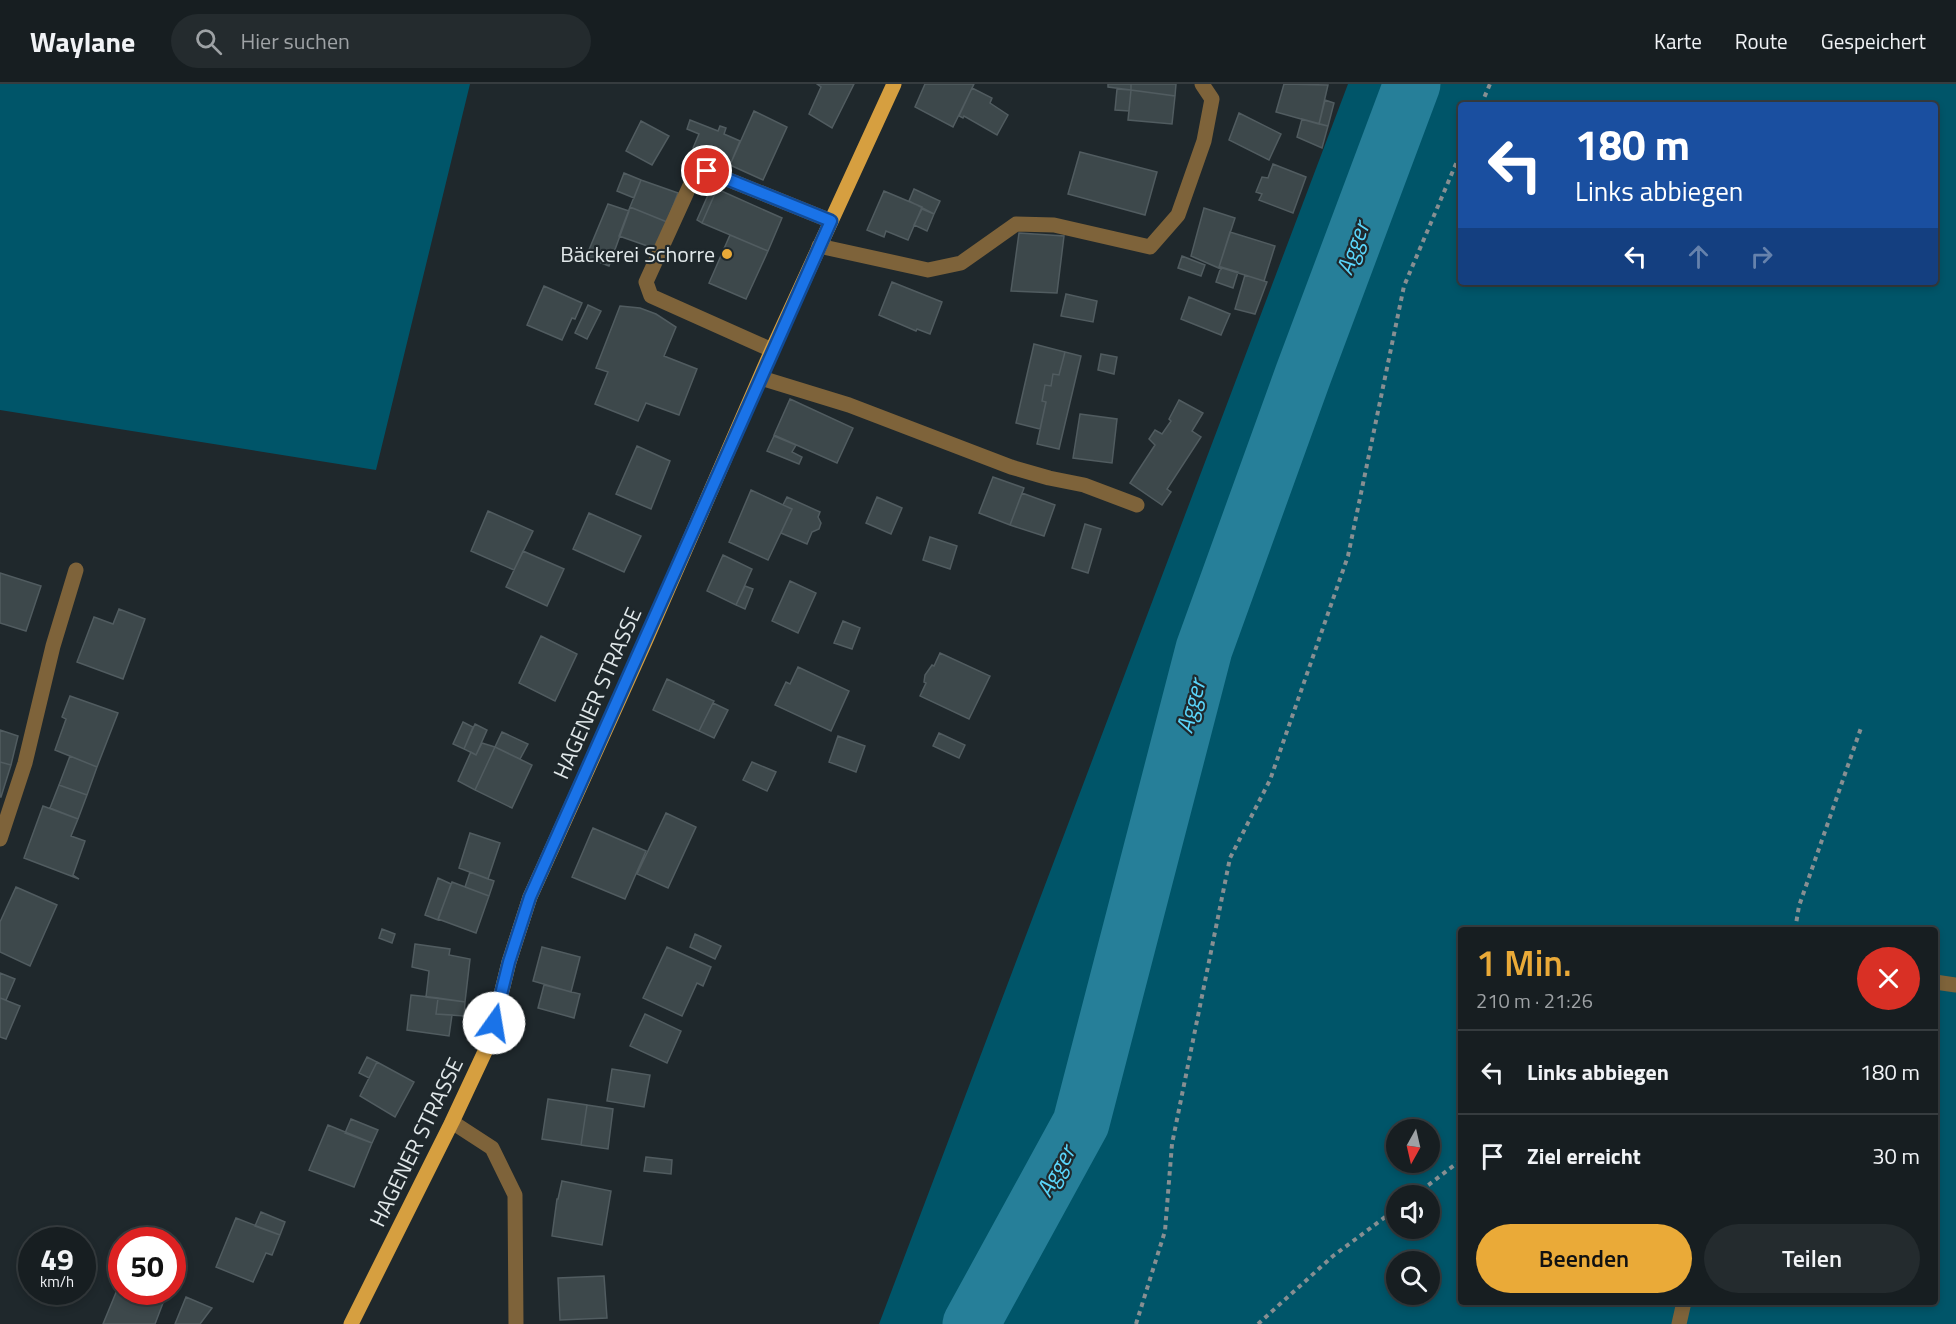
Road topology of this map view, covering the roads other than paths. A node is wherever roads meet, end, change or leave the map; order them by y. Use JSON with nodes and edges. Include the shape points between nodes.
{"nodes":[{"id":1,"x":894,"y":84,"type":"edge"},
{"id":2,"x":1202,"y":84,"type":"edge"},
{"id":3,"x":831,"y":221,"type":"junction"},
{"id":4,"x":819,"y":246,"type":"junction"},
{"id":5,"x":772,"y":350,"type":"junction"},
{"id":6,"x":761,"y":378,"type":"junction"},
{"id":7,"x":1137,"y":505,"type":"dead end"},
{"id":8,"x":76,"y":570,"type":"dead end"},
{"id":9,"x":0,"y":839,"type":"edge"},
{"id":10,"x":1938,"y":982,"type":"edge"},
{"id":11,"x":1956,"y":985,"type":"edge"},
{"id":12,"x":452,"y":1122,"type":"junction"},
{"id":13,"x":1683,"y":1305,"type":"edge"},
{"id":14,"x":351,"y":1324,"type":"edge"},
{"id":15,"x":516,"y":1324,"type":"edge"},
{"id":16,"x":1679,"y":1324,"type":"edge"}],
"edges":[{"from":1,"to":3,"type":"main road","name":"HAGENER STRASSE"},
{"from":2,"to":4,"type":"street","via":[[1212,99],[1204,141],[1178,215],[1150,247],[1054,225],[1016,224],[961,263],[928,270]]},
{"from":3,"to":4,"type":"main road","name":"HAGENER STRASSE"},
{"from":3,"to":5,"type":"street","via":[[707,171],[692,181],[646,282],[651,296]]},
{"from":4,"to":5,"type":"main road","name":"HAGENER STRASSE"},
{"from":5,"to":6,"type":"main road","name":"HAGENER STRASSE"},
{"from":6,"to":7,"type":"street","via":[[849,405],[1011,467],[1084,484]]},
{"from":6,"to":12,"type":"main road","name":"HAGENER STRASSE","via":[[530,897],[489,1043]]},
{"from":8,"to":9,"type":"street","via":[[25,763]]},
{"from":10,"to":11,"type":"street"},
{"from":12,"to":14,"type":"main road","name":"HAGENER STRASSE"},
{"from":12,"to":15,"type":"street","via":[[492,1148],[515,1195]]},
{"from":13,"to":16,"type":"street"}]}
